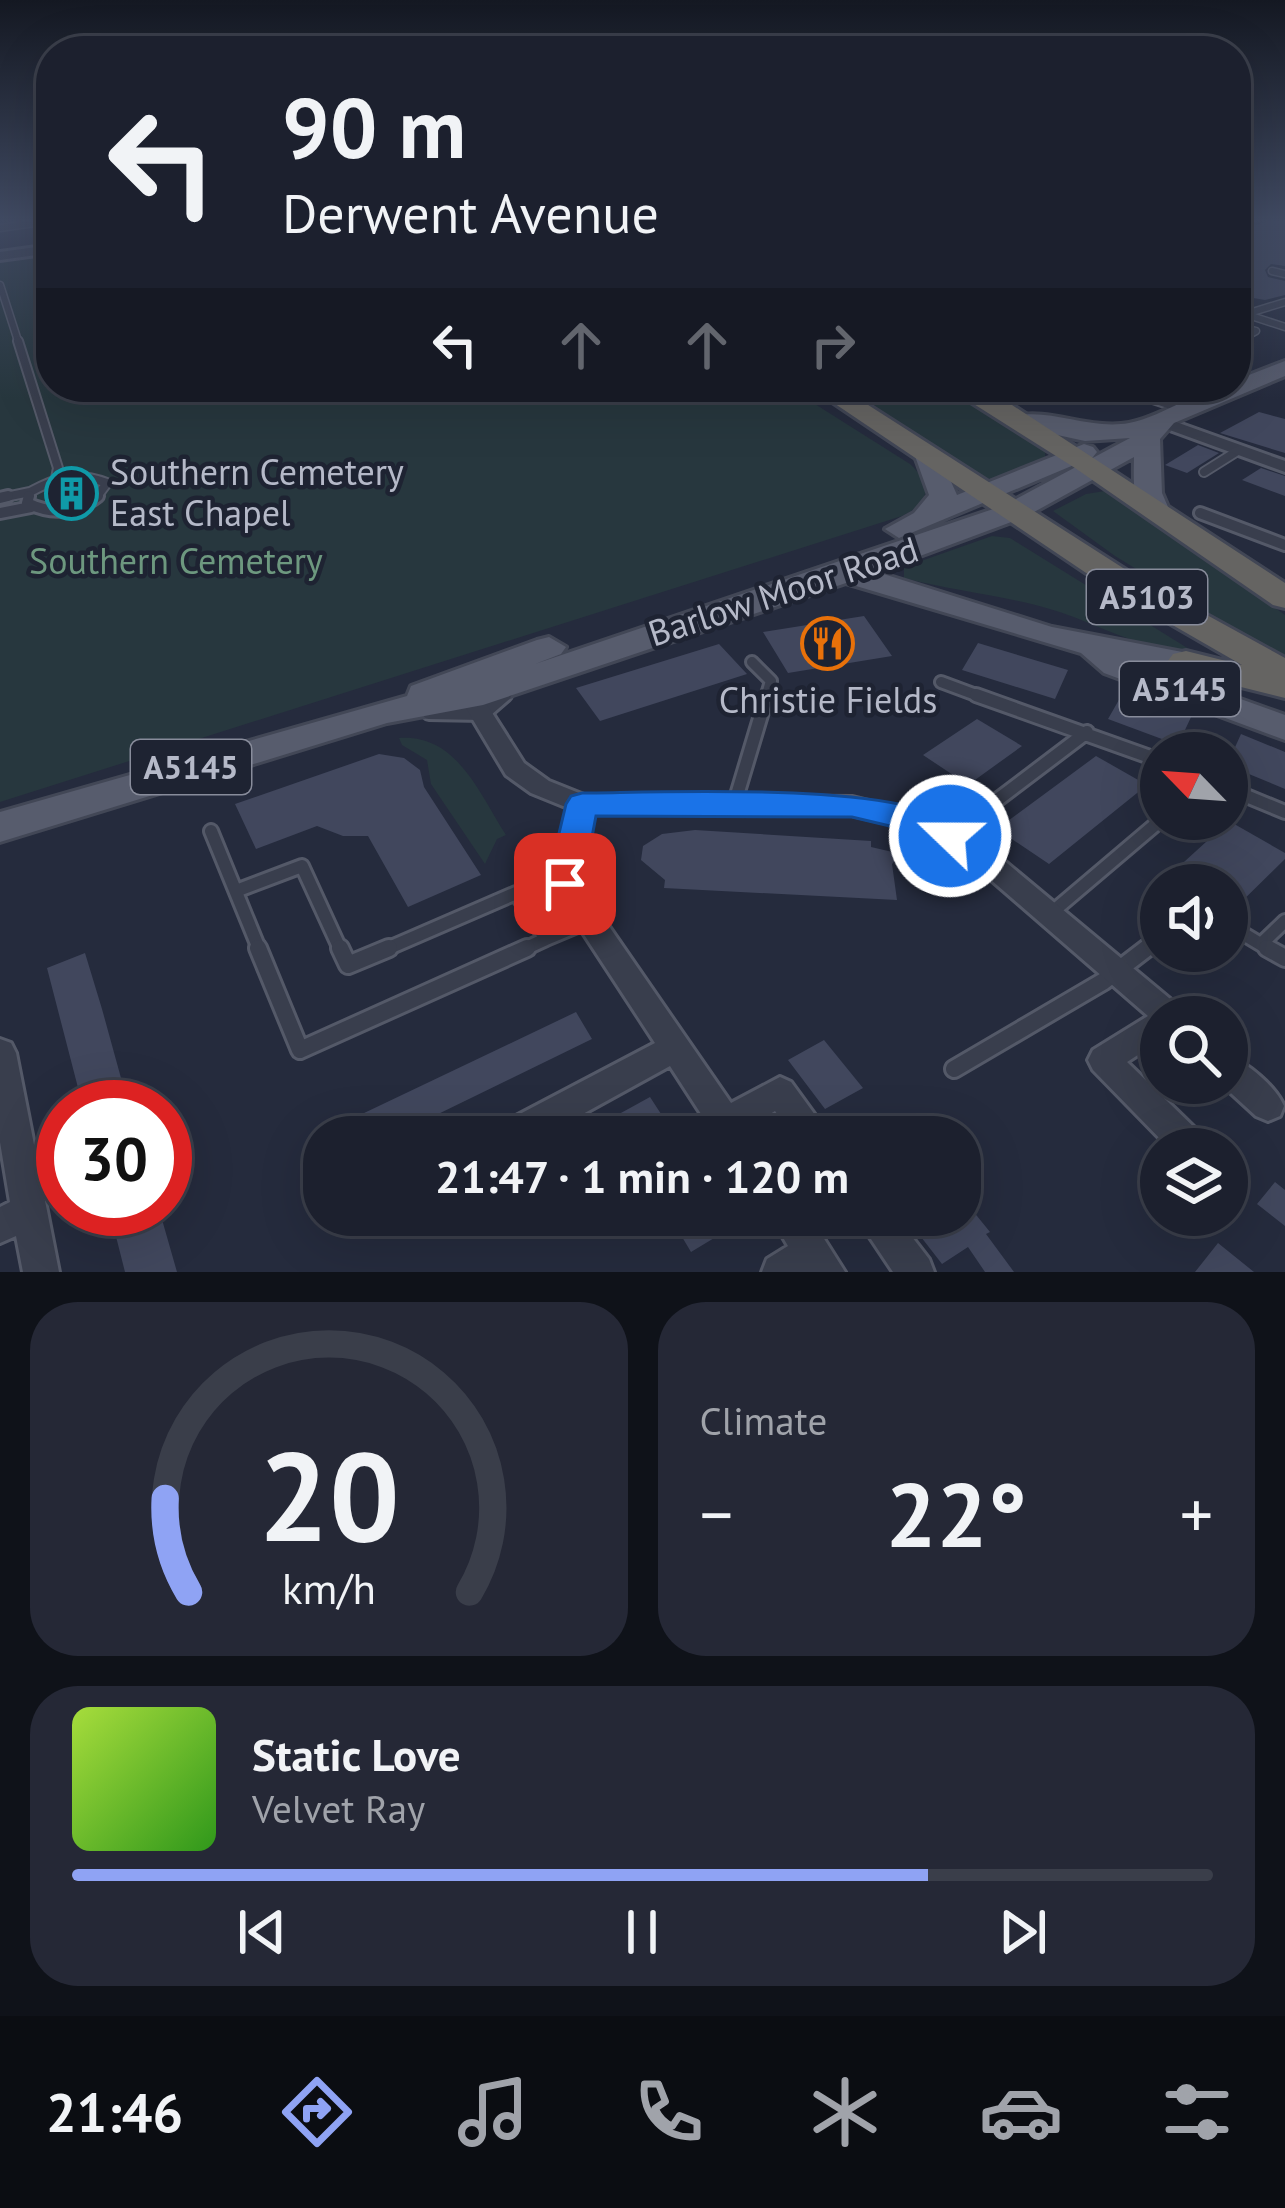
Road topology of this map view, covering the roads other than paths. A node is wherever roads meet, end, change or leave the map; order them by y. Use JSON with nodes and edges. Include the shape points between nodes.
{"nodes":[{"id":1,"x":0,"y":285,"type":"edge"},
{"id":2,"x":1285,"y":302,"type":"edge"},
{"id":3,"x":1251,"y":310,"type":"edge"},
{"id":4,"x":1251,"y":316,"type":"edge"},
{"id":5,"x":1285,"y":327,"type":"edge"},
{"id":6,"x":1282,"y":372,"type":"edge"},
{"id":7,"x":1251,"y":385,"type":"edge"},
{"id":8,"x":36,"y":399,"type":"edge"},
{"id":9,"x":37,"y":402,"type":"edge"},
{"id":10,"x":846,"y":402,"type":"edge"},
{"id":11,"x":989,"y":402,"type":"edge"},
{"id":12,"x":1148,"y":402,"type":"edge"},
{"id":13,"x":1163,"y":402,"type":"edge"},
{"id":14,"x":1210,"y":402,"type":"edge"},
{"id":15,"x":1167,"y":420,"type":"junction"},
{"id":16,"x":1024,"y":421,"type":"junction"},
{"id":17,"x":1239,"y":450,"type":"junction"},
{"id":18,"x":928,"y":455,"type":"junction"},
{"id":19,"x":1089,"y":461,"type":"junction"},
{"id":20,"x":1285,"y":467,"type":"edge"},
{"id":21,"x":1204,"y":472,"type":"dead end"},
{"id":22,"x":56,"y":478,"type":"junction"},
{"id":23,"x":30,"y":492,"type":"junction"},
{"id":24,"x":0,"y":498,"type":"edge"},
{"id":25,"x":1002,"y":503,"type":"junction"},
{"id":26,"x":32,"y":507,"type":"junction"},
{"id":27,"x":0,"y":513,"type":"edge"},
{"id":28,"x":1200,"y":513,"type":"dead end"},
{"id":29,"x":1157,"y":514,"type":"junction"},
{"id":30,"x":914,"y":524,"type":"junction"},
{"id":31,"x":1285,"y":545,"type":"edge"},
{"id":32,"x":803,"y":564,"type":"junction"},
{"id":33,"x":845,"y":573,"type":"junction"},
{"id":34,"x":772,"y":596,"type":"junction"},
{"id":35,"x":1285,"y":598,"type":"edge"},
{"id":36,"x":932,"y":603,"type":"junction"},
{"id":37,"x":1078,"y":643,"type":"junction"},
{"id":38,"x":752,"y":662,"type":"dead end"},
{"id":39,"x":1186,"y":662,"type":"joint"},
{"id":40,"x":1285,"y":674,"type":"edge"},
{"id":41,"x":941,"y":682,"type":"dead end"},
{"id":42,"x":1285,"y":688,"type":"edge"},
{"id":43,"x":470,"y":696,"type":"junction"},
{"id":44,"x":1285,"y":728,"type":"edge"},
{"id":45,"x":1087,"y":732,"type":"junction"},
{"id":46,"x":1140,"y":753,"type":"edge"},
{"id":47,"x":1248,"y":797,"type":"edge"},
{"id":48,"x":582,"y":804,"type":"junction"},
{"id":49,"x":734,"y":805,"type":"junction"},
{"id":50,"x":1285,"y":812,"type":"edge"},
{"id":51,"x":0,"y":827,"type":"edge"},
{"id":52,"x":211,"y":830,"type":"dead end"},
{"id":53,"x":950,"y":836,"type":"junction"},
{"id":54,"x":1140,"y":838,"type":"edge"},
{"id":55,"x":236,"y":892,"type":"junction"},
{"id":56,"x":1050,"y":914,"type":"junction"},
{"id":57,"x":589,"y":921,"type":"junction"},
{"id":58,"x":1285,"y":921,"type":"edge"},
{"id":59,"x":1248,"y":935,"type":"edge"},
{"id":60,"x":546,"y":939,"type":"junction"},
{"id":61,"x":1262,"y":943,"type":"junction"},
{"id":62,"x":1140,"y":953,"type":"edge"},
{"id":63,"x":1285,"y":958,"type":"edge"},
{"id":64,"x":1116,"y":970,"type":"junction"},
{"id":65,"x":1146,"y":996,"type":"edge"},
{"id":66,"x":1140,"y":1037,"type":"edge"},
{"id":67,"x":674,"y":1048,"type":"junction"},
{"id":68,"x":0,"y":1053,"type":"edge"},
{"id":69,"x":954,"y":1069,"type":"dead end"},
{"id":70,"x":1248,"y":1088,"type":"edge"},
{"id":71,"x":1140,"y":1096,"type":"edge"},
{"id":72,"x":1148,"y":1104,"type":"edge"},
{"id":73,"x":1268,"y":1106,"type":"dead end"},
{"id":74,"x":547,"y":1116,"type":"edge"},
{"id":75,"x":720,"y":1116,"type":"edge"},
{"id":76,"x":748,"y":1116,"type":"edge"},
{"id":77,"x":798,"y":1116,"type":"edge"},
{"id":78,"x":1172,"y":1128,"type":"edge"},
{"id":79,"x":15,"y":1218,"type":"edge"},
{"id":80,"x":802,"y":1236,"type":"edge"},
{"id":81,"x":889,"y":1236,"type":"edge"},
{"id":82,"x":820,"y":1262,"type":"edge"},
{"id":83,"x":41,"y":1272,"type":"edge"},
{"id":84,"x":780,"y":1272,"type":"edge"},
{"id":85,"x":916,"y":1272,"type":"edge"}],
"edges":[{"from":1,"to":8,"type":"lane"},
{"from":2,"to":3,"type":"lane"},
{"from":4,"to":5,"type":"lane"},
{"from":6,"to":7,"type":"main road","name":"Barlow Moor Road","number":"A5145"},
{"from":9,"to":22,"type":"lane"},
{"from":10,"to":18,"type":"highway","number":"A5103"},
{"from":11,"to":16,"type":"highway","number":"A5103"},
{"from":12,"to":15,"type":"lane"},
{"from":13,"to":15,"type":"lane"},
{"from":14,"to":15,"type":"main road","name":"Barlow Moor Road","number":"A5145"},
{"from":15,"to":16,"type":"main road","number":"A5145","via":[[1085,433]]},
{"from":15,"to":17,"type":"street"},
{"from":15,"to":19,"type":"main road","name":"Barlow Moor Road","number":"A5145"},
{"from":15,"to":29,"type":"main road","via":[[1148,493]]},
{"from":16,"to":19,"type":"highway","number":"A5103"},
{"from":17,"to":20,"type":"street"},
{"from":17,"to":21,"type":"lane"},
{"from":18,"to":25,"type":"highway","number":"A5103"},
{"from":18,"to":30,"type":"main road","via":[[943,495]]},
{"from":19,"to":25,"type":"main road","name":"Barlow Moor Road","number":"A5145"},
{"from":19,"to":29,"type":"highway","number":"A5103"},
{"from":22,"to":23,"type":"lane"},
{"from":22,"to":26,"type":"lane","via":[[94,475],[107,489],[67,510]]},
{"from":23,"to":24,"type":"lane"},
{"from":23,"to":26,"type":"lane"},
{"from":25,"to":30,"type":"main road","name":"Barlow Moor Road","number":"A5145"},
{"from":25,"to":33,"type":"main road","name":"Barlow Moor Road","number":"A5145"},
{"from":25,"to":40,"type":"highway","number":"A5103","via":[[1122,583]]},
{"from":26,"to":27,"type":"lane"},
{"from":28,"to":31,"type":"lane"},
{"from":29,"to":35,"type":"highway","number":"A5103"},
{"from":30,"to":32,"type":"main road","name":"Barlow Moor Road","number":"A5145"},
{"from":32,"to":33,"type":"main road","number":"A5145"},
{"from":32,"to":43,"type":"main road","name":"Barlow Moor Road","number":"A5145"},
{"from":33,"to":34,"type":"main road","name":"Barlow Moor Road","number":"A5145"},
{"from":33,"to":36,"type":"main road","number":"A5145"},
{"from":34,"to":36,"type":"main road","number":"A5145","via":[[856,592]]},
{"from":34,"to":43,"type":"main road","name":"Barlow Moor Road","number":"A5145"},
{"from":36,"to":37,"type":"main road","number":"A5145"},
{"from":37,"to":39,"type":"main road","number":"A5145"},
{"from":37,"to":44,"type":"main road","number":"A5145","via":[[1116,666]]},
{"from":38,"to":49,"type":"lane","via":[[771,681]]},
{"from":39,"to":42,"type":"highway","number":"A5103"},
{"from":41,"to":45,"type":"lane"},
{"from":43,"to":48,"type":"street","via":[[514,769]]},
{"from":43,"to":51,"type":"main road","name":"Barlow Moor Road","number":"A5145","via":[[383,712]]},
{"from":45,"to":46,"type":"lane"},
{"from":45,"to":53,"type":"lane"},
{"from":47,"to":50,"type":"lane"},
{"from":48,"to":49,"type":"street"},
{"from":48,"to":57,"type":"street","via":[[565,884]]},
{"from":49,"to":53,"type":"street","via":[[852,806]]},
{"from":52,"to":55,"type":"lane"},
{"from":53,"to":56,"type":"street"},
{"from":54,"to":56,"type":"lane"},
{"from":55,"to":60,"type":"lane","via":[[302,866],[348,965],[516,893]]},
{"from":55,"to":60,"type":"lane","via":[[300,1050]]},
{"from":56,"to":64,"type":"street"},
{"from":57,"to":60,"type":"lane"},
{"from":57,"to":67,"type":"street"},
{"from":58,"to":61,"type":"lane"},
{"from":59,"to":61,"type":"lane"},
{"from":61,"to":63,"type":"lane"},
{"from":62,"to":64,"type":"lane"},
{"from":64,"to":65,"type":"street"},
{"from":64,"to":69,"type":"lane"},
{"from":66,"to":71,"type":"street","via":[[1104,1060]]},
{"from":67,"to":74,"type":"street"},
{"from":67,"to":75,"type":"street"},
{"from":68,"to":79,"type":"street"},
{"from":70,"to":73,"type":"street"},
{"from":72,"to":78,"type":"street"},
{"from":76,"to":77,"type":"street","via":[[780,1092]]},
{"from":79,"to":83,"type":"street"},
{"from":80,"to":82,"type":"street"},
{"from":81,"to":85,"type":"street"},
{"from":82,"to":84,"type":"street"}]}
